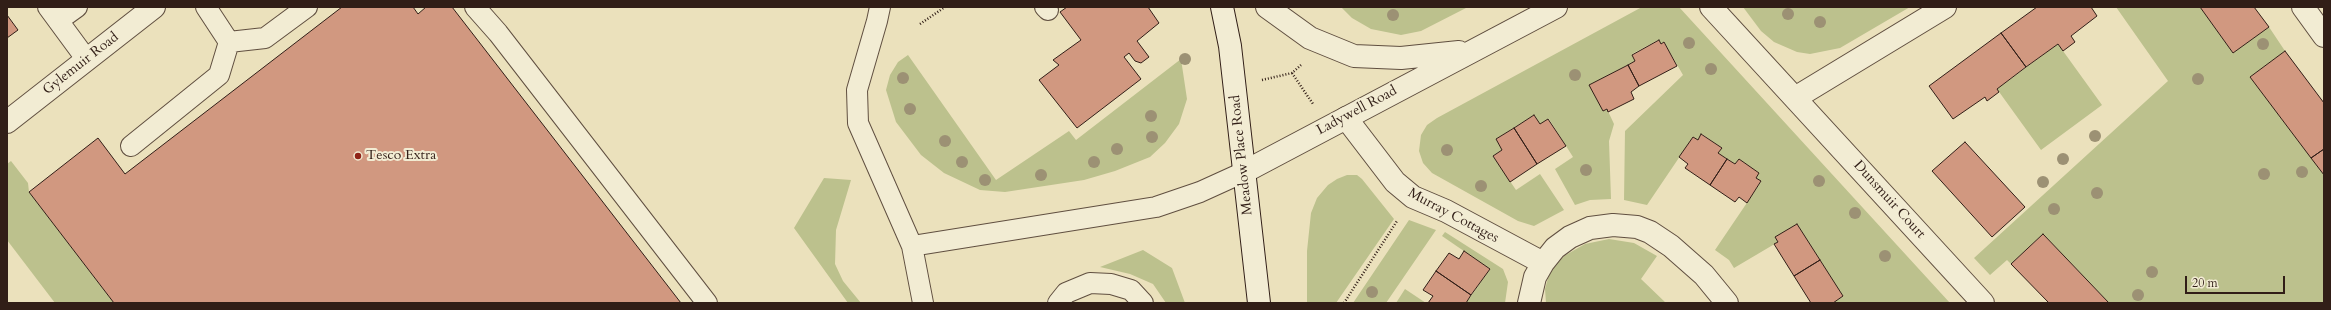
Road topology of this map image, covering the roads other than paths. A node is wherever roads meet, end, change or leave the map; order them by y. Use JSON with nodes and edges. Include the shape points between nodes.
{"nodes":[{"id":1,"x":77,"y":7,"type":"edge"},
{"id":2,"x":154,"y":7,"type":"edge"},
{"id":3,"x":206,"y":7,"type":"edge"},
{"id":4,"x":307,"y":7,"type":"edge"},
{"id":5,"x":475,"y":7,"type":"edge"},
{"id":6,"x":880,"y":7,"type":"edge"},
{"id":7,"x":1222,"y":7,"type":"edge"},
{"id":8,"x":1267,"y":7,"type":"edge"},
{"id":9,"x":1556,"y":7,"type":"edge"},
{"id":10,"x":1711,"y":7,"type":"edge"},
{"id":11,"x":1945,"y":7,"type":"edge"},
{"id":12,"x":2303,"y":7,"type":"edge"},
{"id":13,"x":54,"y":14,"type":"edge"},
{"id":14,"x":2324,"y":36,"type":"edge"},
{"id":15,"x":229,"y":42,"type":"junction"},
{"id":16,"x":1470,"y":51,"type":"junction"},
{"id":17,"x":86,"y":60,"type":"junction"},
{"id":18,"x":1795,"y":98,"type":"junction"},
{"id":19,"x":7,"y":122,"type":"edge"},
{"id":20,"x":1337,"y":122,"type":"junction"},
{"id":21,"x":131,"y":146,"type":"dead end"},
{"id":22,"x":1244,"y":172,"type":"junction"},
{"id":23,"x":912,"y":246,"type":"junction"},
{"id":24,"x":1542,"y":263,"type":"junction"},
{"id":25,"x":707,"y":303,"type":"edge"},
{"id":26,"x":923,"y":303,"type":"edge"},
{"id":27,"x":1058,"y":303,"type":"edge"},
{"id":28,"x":1143,"y":303,"type":"edge"},
{"id":29,"x":1260,"y":303,"type":"edge"},
{"id":30,"x":1529,"y":303,"type":"edge"},
{"id":31,"x":1727,"y":303,"type":"edge"},
{"id":32,"x":1983,"y":303,"type":"edge"}],
"edges":[{"from":1,"to":13,"type":"lane"},
{"from":2,"to":17,"type":"street","name":"Gylemuir Road"},
{"from":3,"to":15,"type":"lane"},
{"from":4,"to":15,"type":"lane","via":[[265,38]]},
{"from":5,"to":25,"type":"lane","via":[[498,33]]},
{"from":6,"to":23,"type":"lane","via":[[857,90],[858,123]]},
{"from":7,"to":22,"type":"street","name":"Meadow Place Road","via":[[1235,87]]},
{"from":8,"to":16,"type":"street","name":"Ladywell Road","via":[[1278,17],[1322,44],[1354,56],[1401,58]]},
{"from":9,"to":16,"type":"street","name":"Ladywell Road"},
{"from":10,"to":18,"type":"street","name":"Dunsmuir Court"},
{"from":11,"to":18,"type":"street"},
{"from":12,"to":14,"type":"street"},
{"from":13,"to":17,"type":"lane"},
{"from":15,"to":21,"type":"lane","via":[[219,75]]},
{"from":16,"to":20,"type":"street","name":"Ladywell Road"},
{"from":17,"to":19,"type":"street","name":"Gylemuir Road"},
{"from":18,"to":32,"type":"street","name":"Dunsmuir Court"},
{"from":20,"to":22,"type":"street","name":"Ladywell Road"},
{"from":20,"to":24,"type":"street","name":"Murray Cottages","via":[[1412,197],[1446,211]]},
{"from":22,"to":23,"type":"lane","via":[[1200,192],[1156,206]]},
{"from":22,"to":29,"type":"street","name":"Meadow Place Road"},
{"from":23,"to":26,"type":"lane"},
{"from":24,"to":30,"type":"street","via":[[1535,277]]},
{"from":24,"to":31,"type":"street","via":[[1555,248],[1570,237],[1590,228],[1613,225],[1637,227],[1650,232],[1681,253],[1704,275]]},
{"from":27,"to":28,"type":"lane","via":[[1066,293],[1090,283],[1111,284],[1131,290]]}]}
